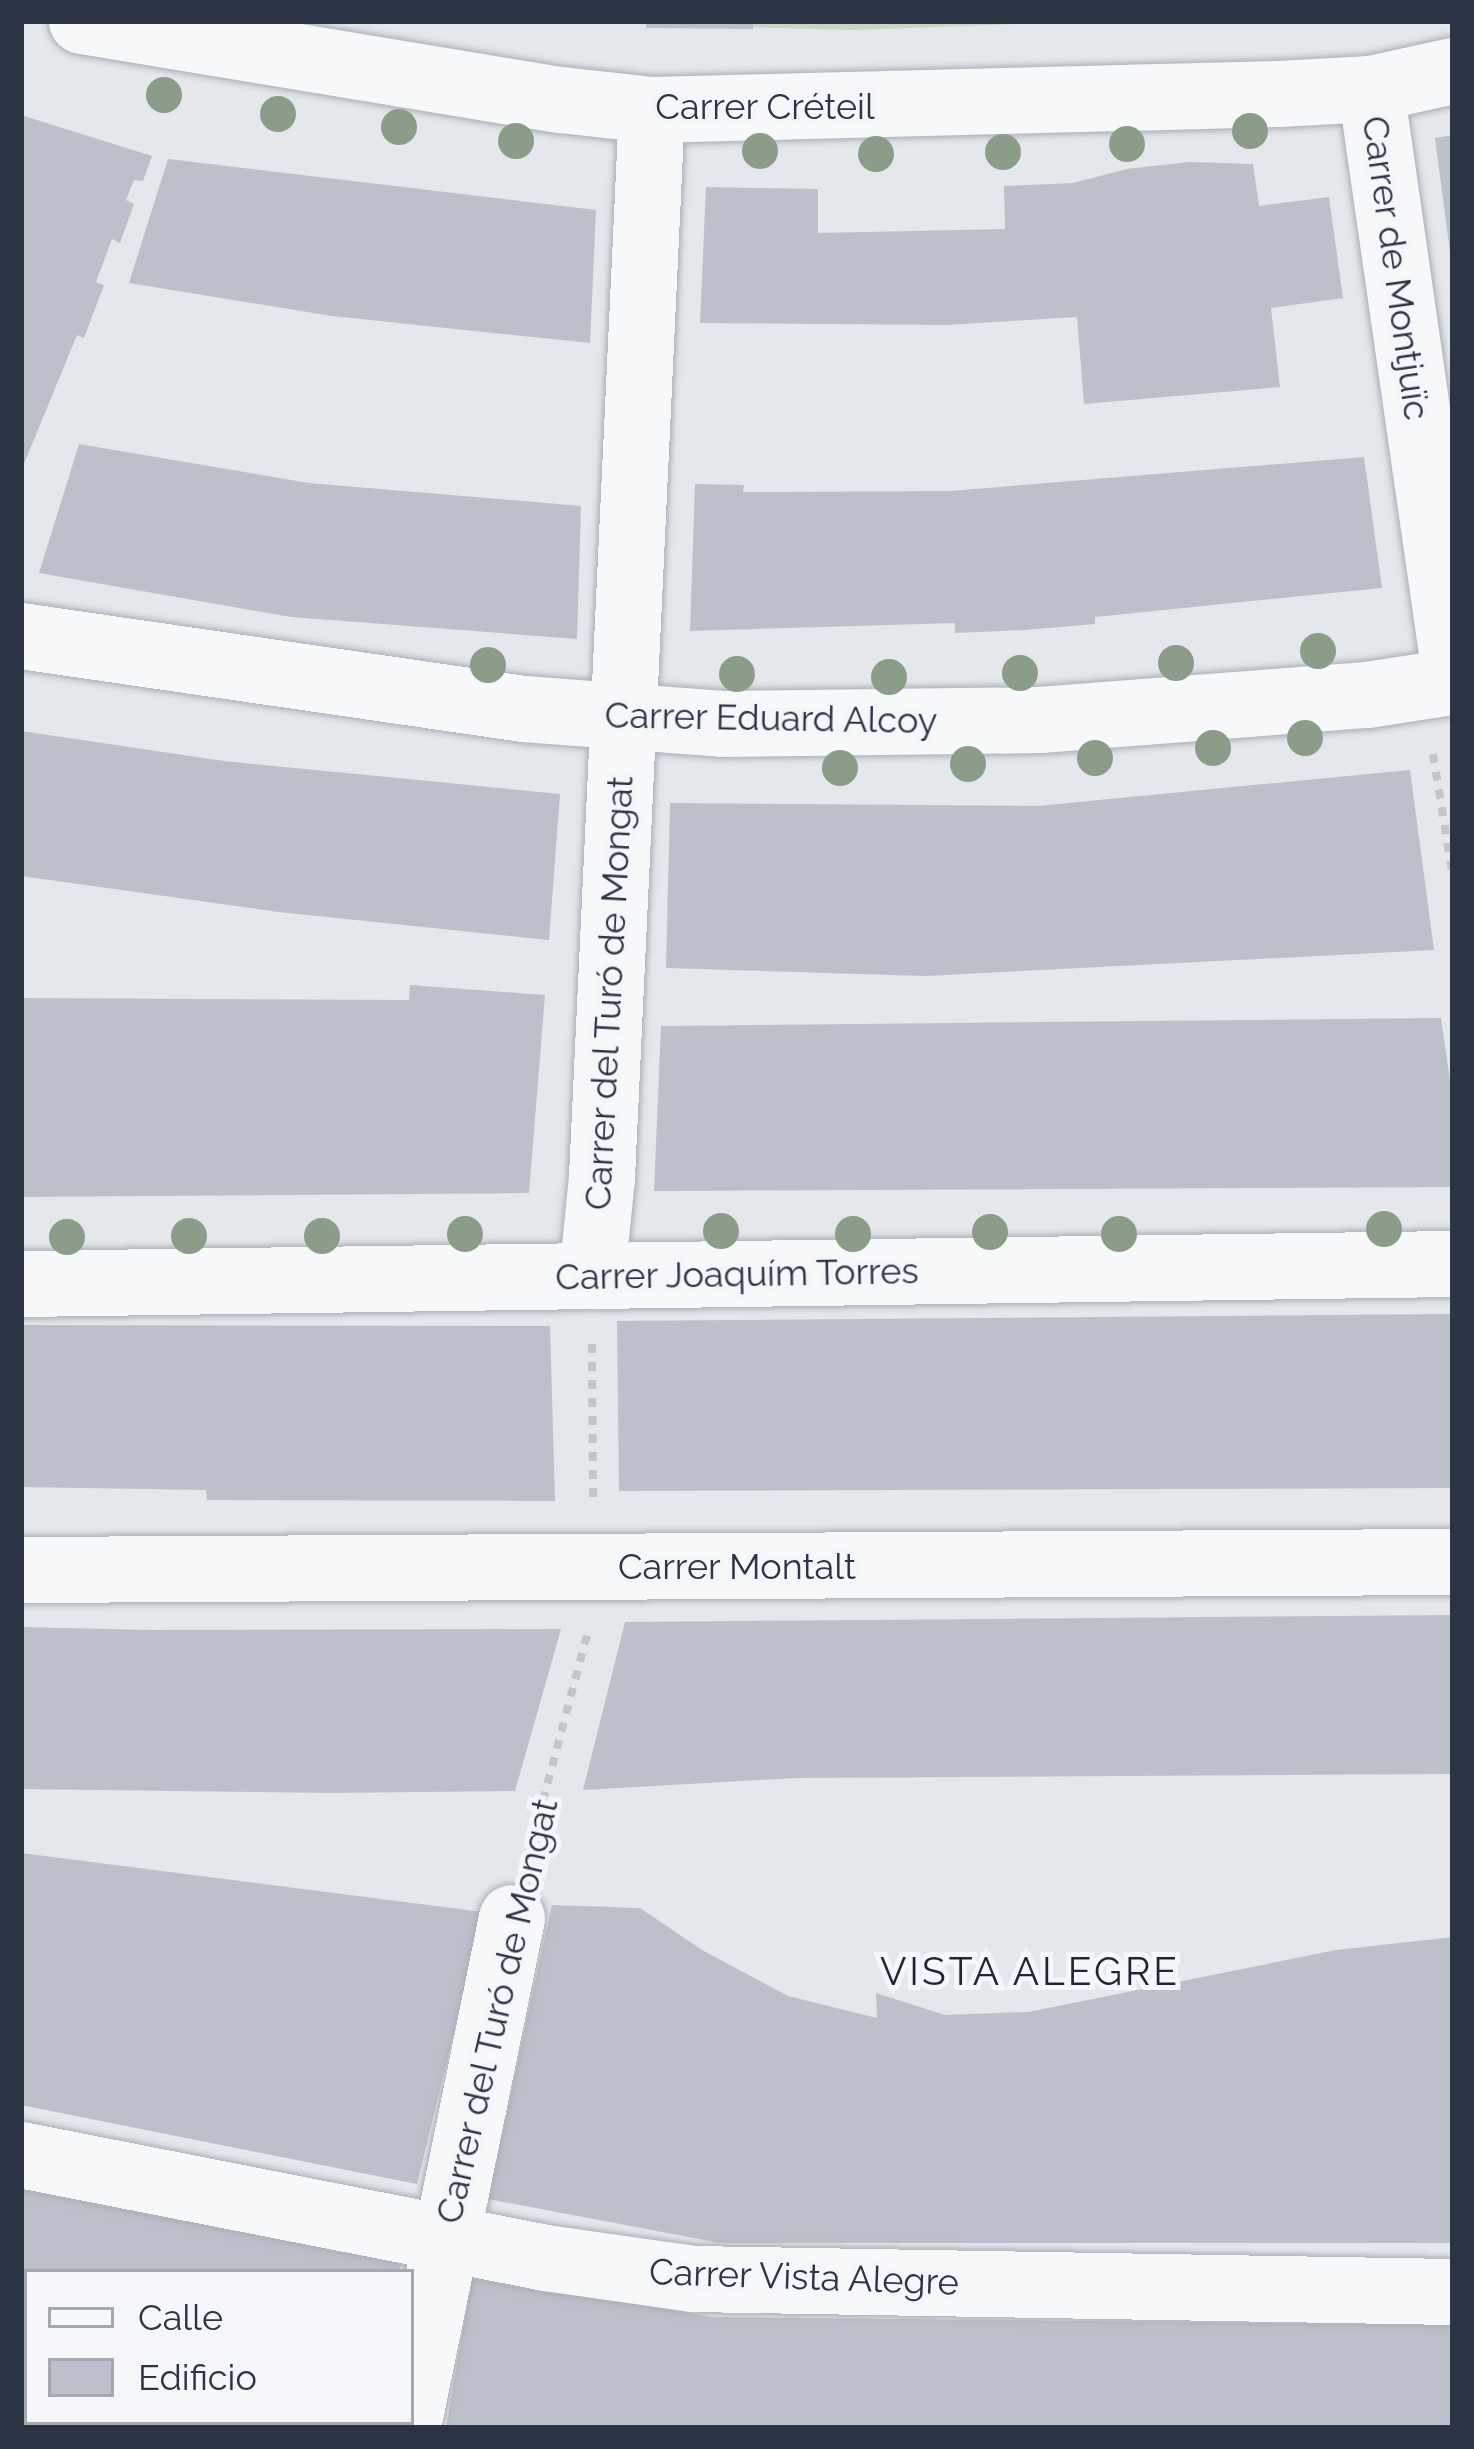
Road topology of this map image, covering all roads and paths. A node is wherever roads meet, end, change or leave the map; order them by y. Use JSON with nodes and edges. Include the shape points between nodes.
{"nodes":[{"id":1,"x":82,"y":21,"type":"edge"},
{"id":2,"x":1453,"y":71,"type":"edge"},
{"id":3,"x":1370,"y":89,"type":"junction"},
{"id":4,"x":652,"y":110,"type":"junction"},
{"id":5,"x":21,"y":636,"type":"edge"},
{"id":6,"x":1453,"y":659,"type":"edge"},
{"id":7,"x":1453,"y":682,"type":"edge"},
{"id":8,"x":625,"y":717,"type":"junction"},
{"id":9,"x":1419,"y":744,"type":"dead end"},
{"id":10,"x":1453,"y":878,"type":"edge"},
{"id":11,"x":1453,"y":1264,"type":"edge"},
{"id":12,"x":592,"y":1276,"type":"junction"},
{"id":13,"x":21,"y":1284,"type":"edge"},
{"id":14,"x":593,"y":1516,"type":"dead end"},
{"id":15,"x":1453,"y":1562,"type":"edge"},
{"id":16,"x":21,"y":1570,"type":"edge"},
{"id":17,"x":588,"y":1633,"type":"dead end"},
{"id":18,"x":512,"y":1918,"type":"joint"},
{"id":19,"x":21,"y":2155,"type":"edge"},
{"id":20,"x":446,"y":2239,"type":"junction"},
{"id":21,"x":1453,"y":2291,"type":"edge"},
{"id":22,"x":414,"y":2397,"type":"edge"}],
"edges":[{"from":1,"to":4,"type":"street","name":"Carrer Créteil"},
{"from":2,"to":3,"type":"street","name":"Carrer Créteil"},
{"from":3,"to":4,"type":"street","name":"Carrer Créteil"},
{"from":3,"to":6,"type":"street","name":"Carrer de Montjuïc"},
{"from":4,"to":8,"type":"street","name":"Carrer del Turó de Mongat"},
{"from":5,"to":8,"type":"street","name":"Carrer Eduard Alcoy"},
{"from":7,"to":8,"type":"street","name":"Carrer Eduard Alcoy","via":[[1040,720],[722,724]]},
{"from":8,"to":12,"type":"street","name":"Carrer del Turó de Mongat"},
{"from":9,"to":10,"type":"path","via":[[1436,757]]},
{"from":11,"to":12,"type":"street","name":"Carrer Joaquím Torres"},
{"from":12,"to":13,"type":"street","name":"Carrer Joaquím Torres"},
{"from":12,"to":14,"type":"path"},
{"from":15,"to":16,"type":"street","name":"Carrer Montalt"},
{"from":17,"to":18,"type":"path","name":"Carrer del Turó de Mongat"},
{"from":18,"to":20,"type":"street","name":"Carrer del Turó de Mongat"},
{"from":19,"to":20,"type":"street","name":"Carrer Vista Alegre"},
{"from":20,"to":21,"type":"street","name":"Carrer Vista Alegre","via":[[692,2279]]},
{"from":20,"to":22,"type":"street","name":"Carrer del Turó de Mongat"}]}
